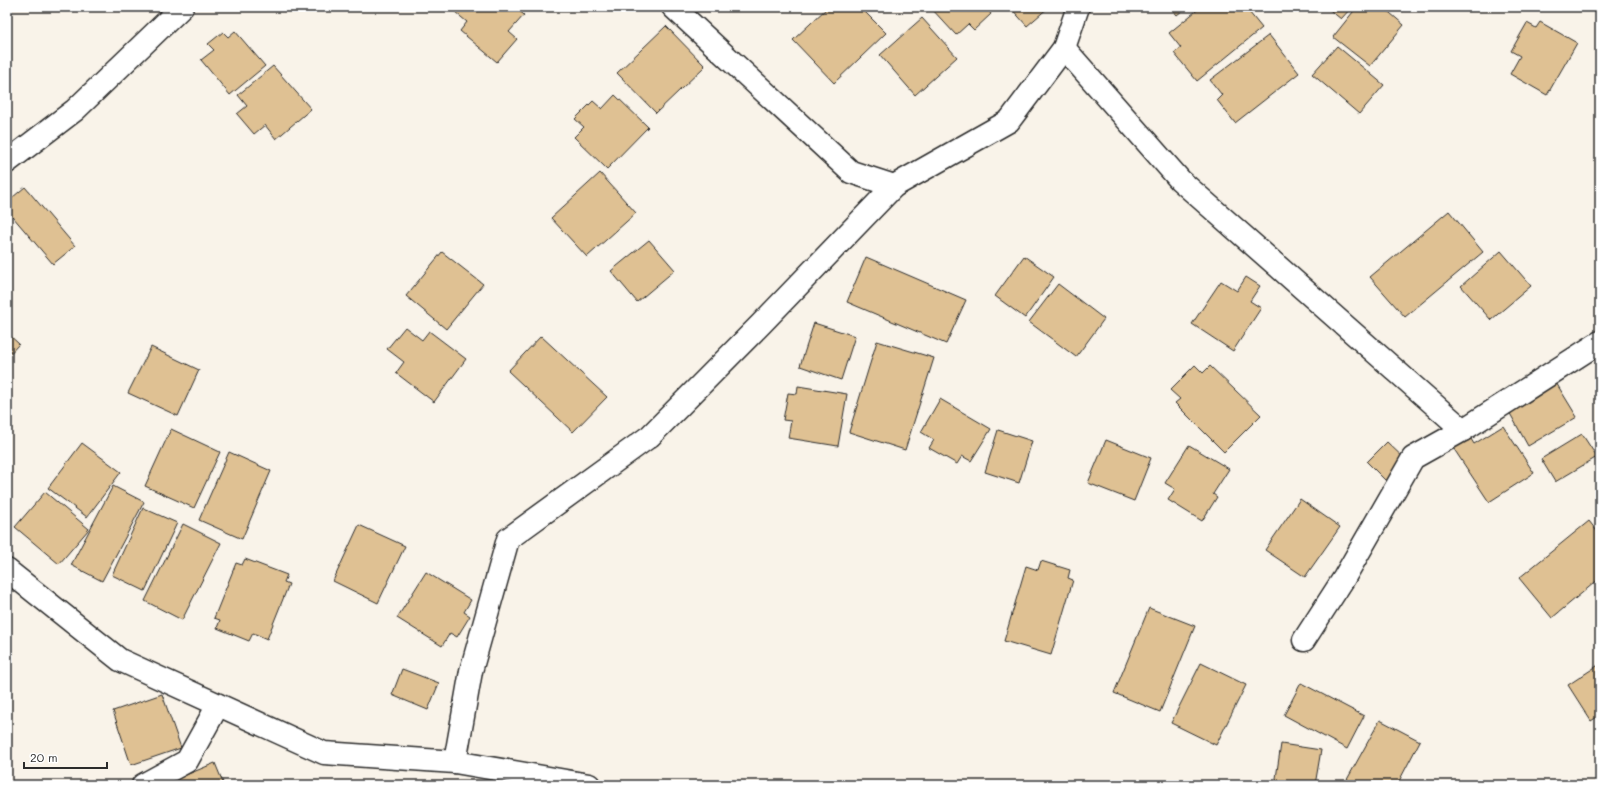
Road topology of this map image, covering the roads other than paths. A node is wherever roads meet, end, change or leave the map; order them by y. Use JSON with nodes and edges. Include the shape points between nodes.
{"nodes":[{"id":1,"x":182,"y":7,"type":"edge"},
{"id":2,"x":673,"y":7,"type":"edge"},
{"id":3,"x":1078,"y":7,"type":"edge"},
{"id":4,"x":1064,"y":48,"type":"junction"},
{"id":5,"x":7,"y":162,"type":"edge"},
{"id":6,"x":894,"y":186,"type":"junction"},
{"id":7,"x":1600,"y":342,"type":"edge"},
{"id":8,"x":1463,"y":430,"type":"junction"},
{"id":9,"x":7,"y":570,"type":"edge"},
{"id":10,"x":1304,"y":640,"type":"dead end"},
{"id":11,"x":218,"y":705,"type":"junction"},
{"id":12,"x":455,"y":762,"type":"junction"},
{"id":13,"x":143,"y":785,"type":"edge"},
{"id":14,"x":590,"y":785,"type":"edge"}],
"edges":[{"from":1,"to":5,"type":"street","via":[[75,110]]},
{"from":2,"to":6,"type":"street","via":[[851,172]]},
{"from":3,"to":4,"type":"street"},
{"from":4,"to":6,"type":"street","via":[[1009,121]]},
{"from":4,"to":8,"type":"street","via":[[1180,180]]},
{"from":6,"to":12,"type":"street","via":[[650,436],[508,539],[471,671]]},
{"from":7,"to":8,"type":"street"},
{"from":8,"to":10,"type":"street","via":[[1413,458],[1344,578]]},
{"from":9,"to":11,"type":"street","via":[[120,660]]},
{"from":11,"to":12,"type":"street","via":[[324,753]]},
{"from":11,"to":13,"type":"street","via":[[187,761]]},
{"from":12,"to":14,"type":"street"}]}
